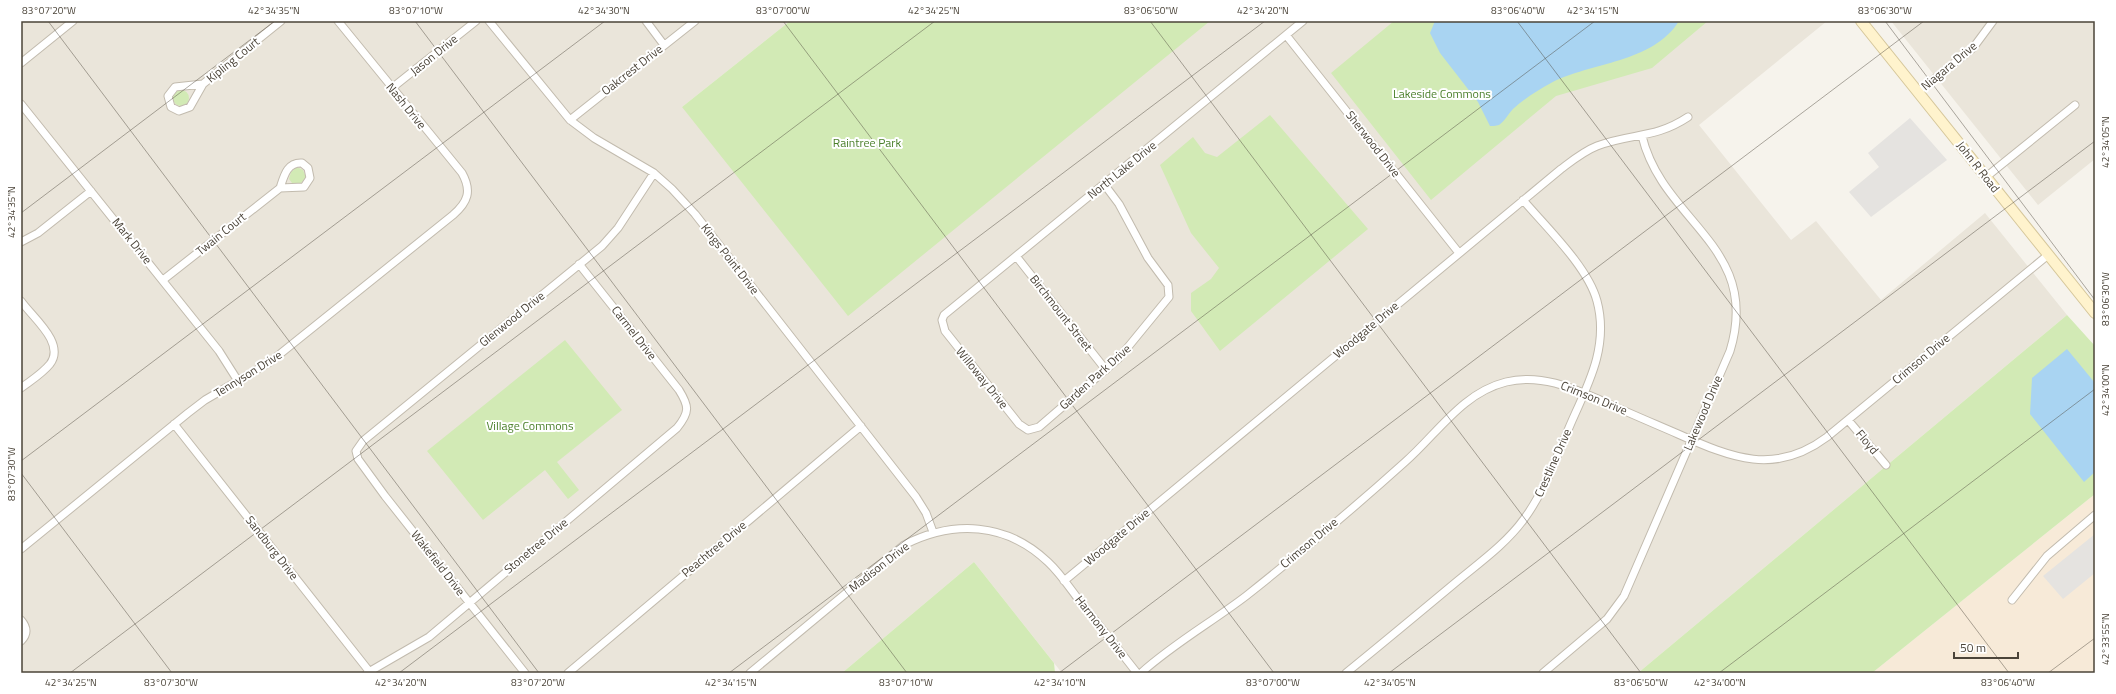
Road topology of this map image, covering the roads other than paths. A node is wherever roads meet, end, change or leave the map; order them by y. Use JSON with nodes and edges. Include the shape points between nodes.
{"nodes":[{"id":1,"x":73,"y":21,"type":"edge"},
{"id":2,"x":281,"y":21,"type":"edge"},
{"id":3,"x":338,"y":21,"type":"edge"},
{"id":4,"x":476,"y":21,"type":"edge"},
{"id":5,"x":489,"y":21,"type":"edge"},
{"id":6,"x":646,"y":21,"type":"edge"},
{"id":7,"x":695,"y":21,"type":"edge"},
{"id":8,"x":1303,"y":21,"type":"edge"},
{"id":9,"x":1861,"y":21,"type":"edge"},
{"id":10,"x":1993,"y":21,"type":"edge"},
{"id":11,"x":1286,"y":35,"type":"junction"},
{"id":12,"x":664,"y":45,"type":"junction"},
{"id":13,"x":21,"y":63,"type":"edge"},
{"id":14,"x":203,"y":84,"type":"junction"},
{"id":15,"x":392,"y":88,"type":"junction"},
{"id":16,"x":1918,"y":92,"type":"junction"},
{"id":17,"x":21,"y":104,"type":"edge"},
{"id":18,"x":2075,"y":105,"type":"dead end"},
{"id":19,"x":1688,"y":117,"type":"dead end"},
{"id":20,"x":570,"y":120,"type":"junction"},
{"id":21,"x":1642,"y":136,"type":"junction"},
{"id":22,"x":654,"y":173,"type":"junction"},
{"id":23,"x":1986,"y":177,"type":"junction"},
{"id":24,"x":1104,"y":184,"type":"junction"},
{"id":25,"x":280,"y":188,"type":"junction"},
{"id":26,"x":91,"y":190,"type":"junction"},
{"id":27,"x":468,"y":194,"type":"joint"},
{"id":28,"x":1523,"y":200,"type":"junction"},
{"id":29,"x":21,"y":242,"type":"edge"},
{"id":30,"x":1459,"y":253,"type":"junction"},
{"id":31,"x":2048,"y":255,"type":"junction"},
{"id":32,"x":1016,"y":256,"type":"junction"},
{"id":33,"x":579,"y":264,"type":"junction"},
{"id":34,"x":163,"y":280,"type":"junction"},
{"id":35,"x":21,"y":301,"type":"edge"},
{"id":36,"x":2095,"y":313,"type":"edge"},
{"id":37,"x":942,"y":320,"type":"joint"},
{"id":38,"x":1106,"y":370,"type":"junction"},
{"id":39,"x":238,"y":381,"type":"junction"},
{"id":40,"x":21,"y":388,"type":"edge"},
{"id":41,"x":1584,"y":393,"type":"junction"},
{"id":42,"x":687,"y":403,"type":"joint"},
{"id":43,"x":1848,"y":420,"type":"junction"},
{"id":44,"x":174,"y":424,"type":"junction"},
{"id":45,"x":861,"y":426,"type":"junction"},
{"id":46,"x":1028,"y":430,"type":"joint"},
{"id":47,"x":1692,"y":440,"type":"junction"},
{"id":48,"x":356,"y":451,"type":"joint"},
{"id":49,"x":1886,"y":465,"type":"dead end"},
{"id":50,"x":2095,"y":515,"type":"edge"},
{"id":51,"x":933,"y":532,"type":"junction"},
{"id":52,"x":21,"y":549,"type":"edge"},
{"id":53,"x":1064,"y":581,"type":"junction"},
{"id":54,"x":2012,"y":600,"type":"dead end"},
{"id":55,"x":469,"y":603,"type":"junction"},
{"id":56,"x":21,"y":620,"type":"edge"},
{"id":57,"x":21,"y":641,"type":"edge"},
{"id":58,"x":368,"y":672,"type":"edge"},
{"id":59,"x":525,"y":673,"type":"edge"},
{"id":60,"x":568,"y":673,"type":"edge"},
{"id":61,"x":750,"y":673,"type":"edge"},
{"id":62,"x":1138,"y":673,"type":"edge"},
{"id":63,"x":1141,"y":673,"type":"edge"},
{"id":64,"x":1346,"y":673,"type":"edge"},
{"id":65,"x":1543,"y":673,"type":"edge"}],
"edges":[{"from":1,"to":13,"type":"street"},
{"from":2,"to":14,"type":"street","name":"Kipling Court"},
{"from":3,"to":15,"type":"street","name":"Nash Drive"},
{"from":4,"to":15,"type":"street","name":"Jason Drive"},
{"from":5,"to":20,"type":"street","name":"Kings Point Drive"},
{"from":6,"to":12,"type":"street"},
{"from":7,"to":12,"type":"street","name":"Oakcrest Drive"},
{"from":8,"to":11,"type":"street","name":"North Lake Drive"},
{"from":9,"to":16,"type":"main road","name":"John R Road"},
{"from":10,"to":16,"type":"street","name":"Niagara Drive","via":[[1973,48]]},
{"from":11,"to":24,"type":"street","name":"North Lake Drive"},
{"from":11,"to":30,"type":"street","name":"Sherwood Drive"},
{"from":12,"to":20,"type":"street","name":"Oakcrest Drive"},
{"from":14,"to":14,"type":"street","name":"Kipling Court","via":[[187,110],[179,111],[171,107],[168,96],[175,87]]},
{"from":15,"to":27,"type":"street","name":"Nash Drive","via":[[462,174],[467,182]]},
{"from":16,"to":23,"type":"main road","name":"John R Road"},
{"from":17,"to":26,"type":"street","name":"Mark Drive"},
{"from":18,"to":23,"type":"street"},
{"from":19,"to":21,"type":"street","name":"Woodgate Drive","via":[[1668,128]]},
{"from":20,"to":22,"type":"street","name":"Kings Point Drive","via":[[594,138]]},
{"from":21,"to":28,"type":"street","name":"Woodgate Drive","via":[[1617,140],[1588,150],[1561,168]]},
{"from":21,"to":47,"type":"street","name":"Lakewood Drive","via":[[1658,176],[1727,266],[1735,293],[1735,336]]},
{"from":22,"to":33,"type":"street","name":"Glenwood Drive","via":[[618,228],[602,246]]},
{"from":22,"to":45,"type":"street","name":"Kings Point Drive","via":[[695,214]]},
{"from":23,"to":31,"type":"main road","name":"John R Road"},
{"from":24,"to":32,"type":"street","name":"North Lake Drive"},
{"from":24,"to":38,"type":"street","name":"Garden Park Drive","via":[[1124,212],[1148,258],[1168,285],[1170,297]]},
{"from":25,"to":25,"type":"street","via":[[304,186],[310,178],[308,168],[302,163],[292,164],[287,169]]},
{"from":25,"to":34,"type":"street","name":"Twain Court"},
{"from":26,"to":29,"type":"street","via":[[38,233]]},
{"from":26,"to":34,"type":"street","name":"Mark Drive"},
{"from":27,"to":39,"type":"street","name":"Tennyson Drive","via":[[465,203],[453,215],[270,362]]},
{"from":28,"to":30,"type":"street","name":"Woodgate Drive"},
{"from":28,"to":41,"type":"street","name":"Crestline Drive","via":[[1578,265],[1590,283],[1597,301],[1602,338],[1599,354]]},
{"from":30,"to":53,"type":"street","name":"Woodgate Drive"},
{"from":31,"to":36,"type":"main road","name":"John R Road"},
{"from":31,"to":43,"type":"street","name":"Crimson Drive"},
{"from":32,"to":37,"type":"street","name":"North Lake Drive","via":[[948,311]]},
{"from":32,"to":38,"type":"street","name":"Birchmount Street"},
{"from":33,"to":42,"type":"street","name":"Carmel Drive"},
{"from":33,"to":48,"type":"street","name":"Glenwood Drive","via":[[363,441]]},
{"from":34,"to":39,"type":"street","name":"Mark Drive","via":[[223,356]]},
{"from":35,"to":40,"type":"street","via":[[49,336],[54,350],[50,364]]},
{"from":37,"to":46,"type":"street","name":"Willoway Drive","via":[[942,326],[950,337],[1019,424]]},
{"from":38,"to":46,"type":"street","name":"Garden Park Drive","via":[[1038,427]]},
{"from":39,"to":44,"type":"street","name":"Tennyson Drive","via":[[205,400]]},
{"from":41,"to":47,"type":"street","name":"Crimson Drive"},
{"from":41,"to":63,"type":"street","name":"Crimson Drive","via":[[1558,383],[1534,379],[1506,382],[1467,402],[1405,463],[1262,582]]},
{"from":41,"to":64,"type":"street","name":"Crestline Drive","via":[[1535,502],[1509,537]]},
{"from":42,"to":55,"type":"street","name":"Stonetree Drive","via":[[687,412],[678,428]]},
{"from":43,"to":47,"type":"street","name":"Crimson Drive","via":[[1811,448],[1778,459],[1737,458]]},
{"from":43,"to":49,"type":"street","name":"Floyd"},
{"from":44,"to":52,"type":"street","name":"Tennyson Drive"},
{"from":44,"to":58,"type":"street","name":"Sandburg Drive"},
{"from":45,"to":51,"type":"street","name":"Kings Point Drive","via":[[920,502]]},
{"from":45,"to":60,"type":"street","name":"Peachtree Drive"},
{"from":47,"to":65,"type":"street","name":"Lakewood Drive","via":[[1616,609]]},
{"from":48,"to":55,"type":"street","name":"Wakefield Drive","via":[[363,466]]},
{"from":50,"to":54,"type":"street","via":[[2047,556]]},
{"from":51,"to":53,"type":"street","name":"Madison Drive","via":[[973,528],[1002,534],[1030,547],[1048,562]]},
{"from":51,"to":61,"type":"street","name":"Madison Drive","via":[[904,545],[889,556]]},
{"from":53,"to":62,"type":"street","name":"Harmony Drive"},
{"from":55,"to":58,"type":"street","name":"Stonetree Drive","via":[[421,643]]},
{"from":55,"to":59,"type":"street","name":"Wakefield Drive"},
{"from":56,"to":57,"type":"street","via":[[26,630]]}]}
